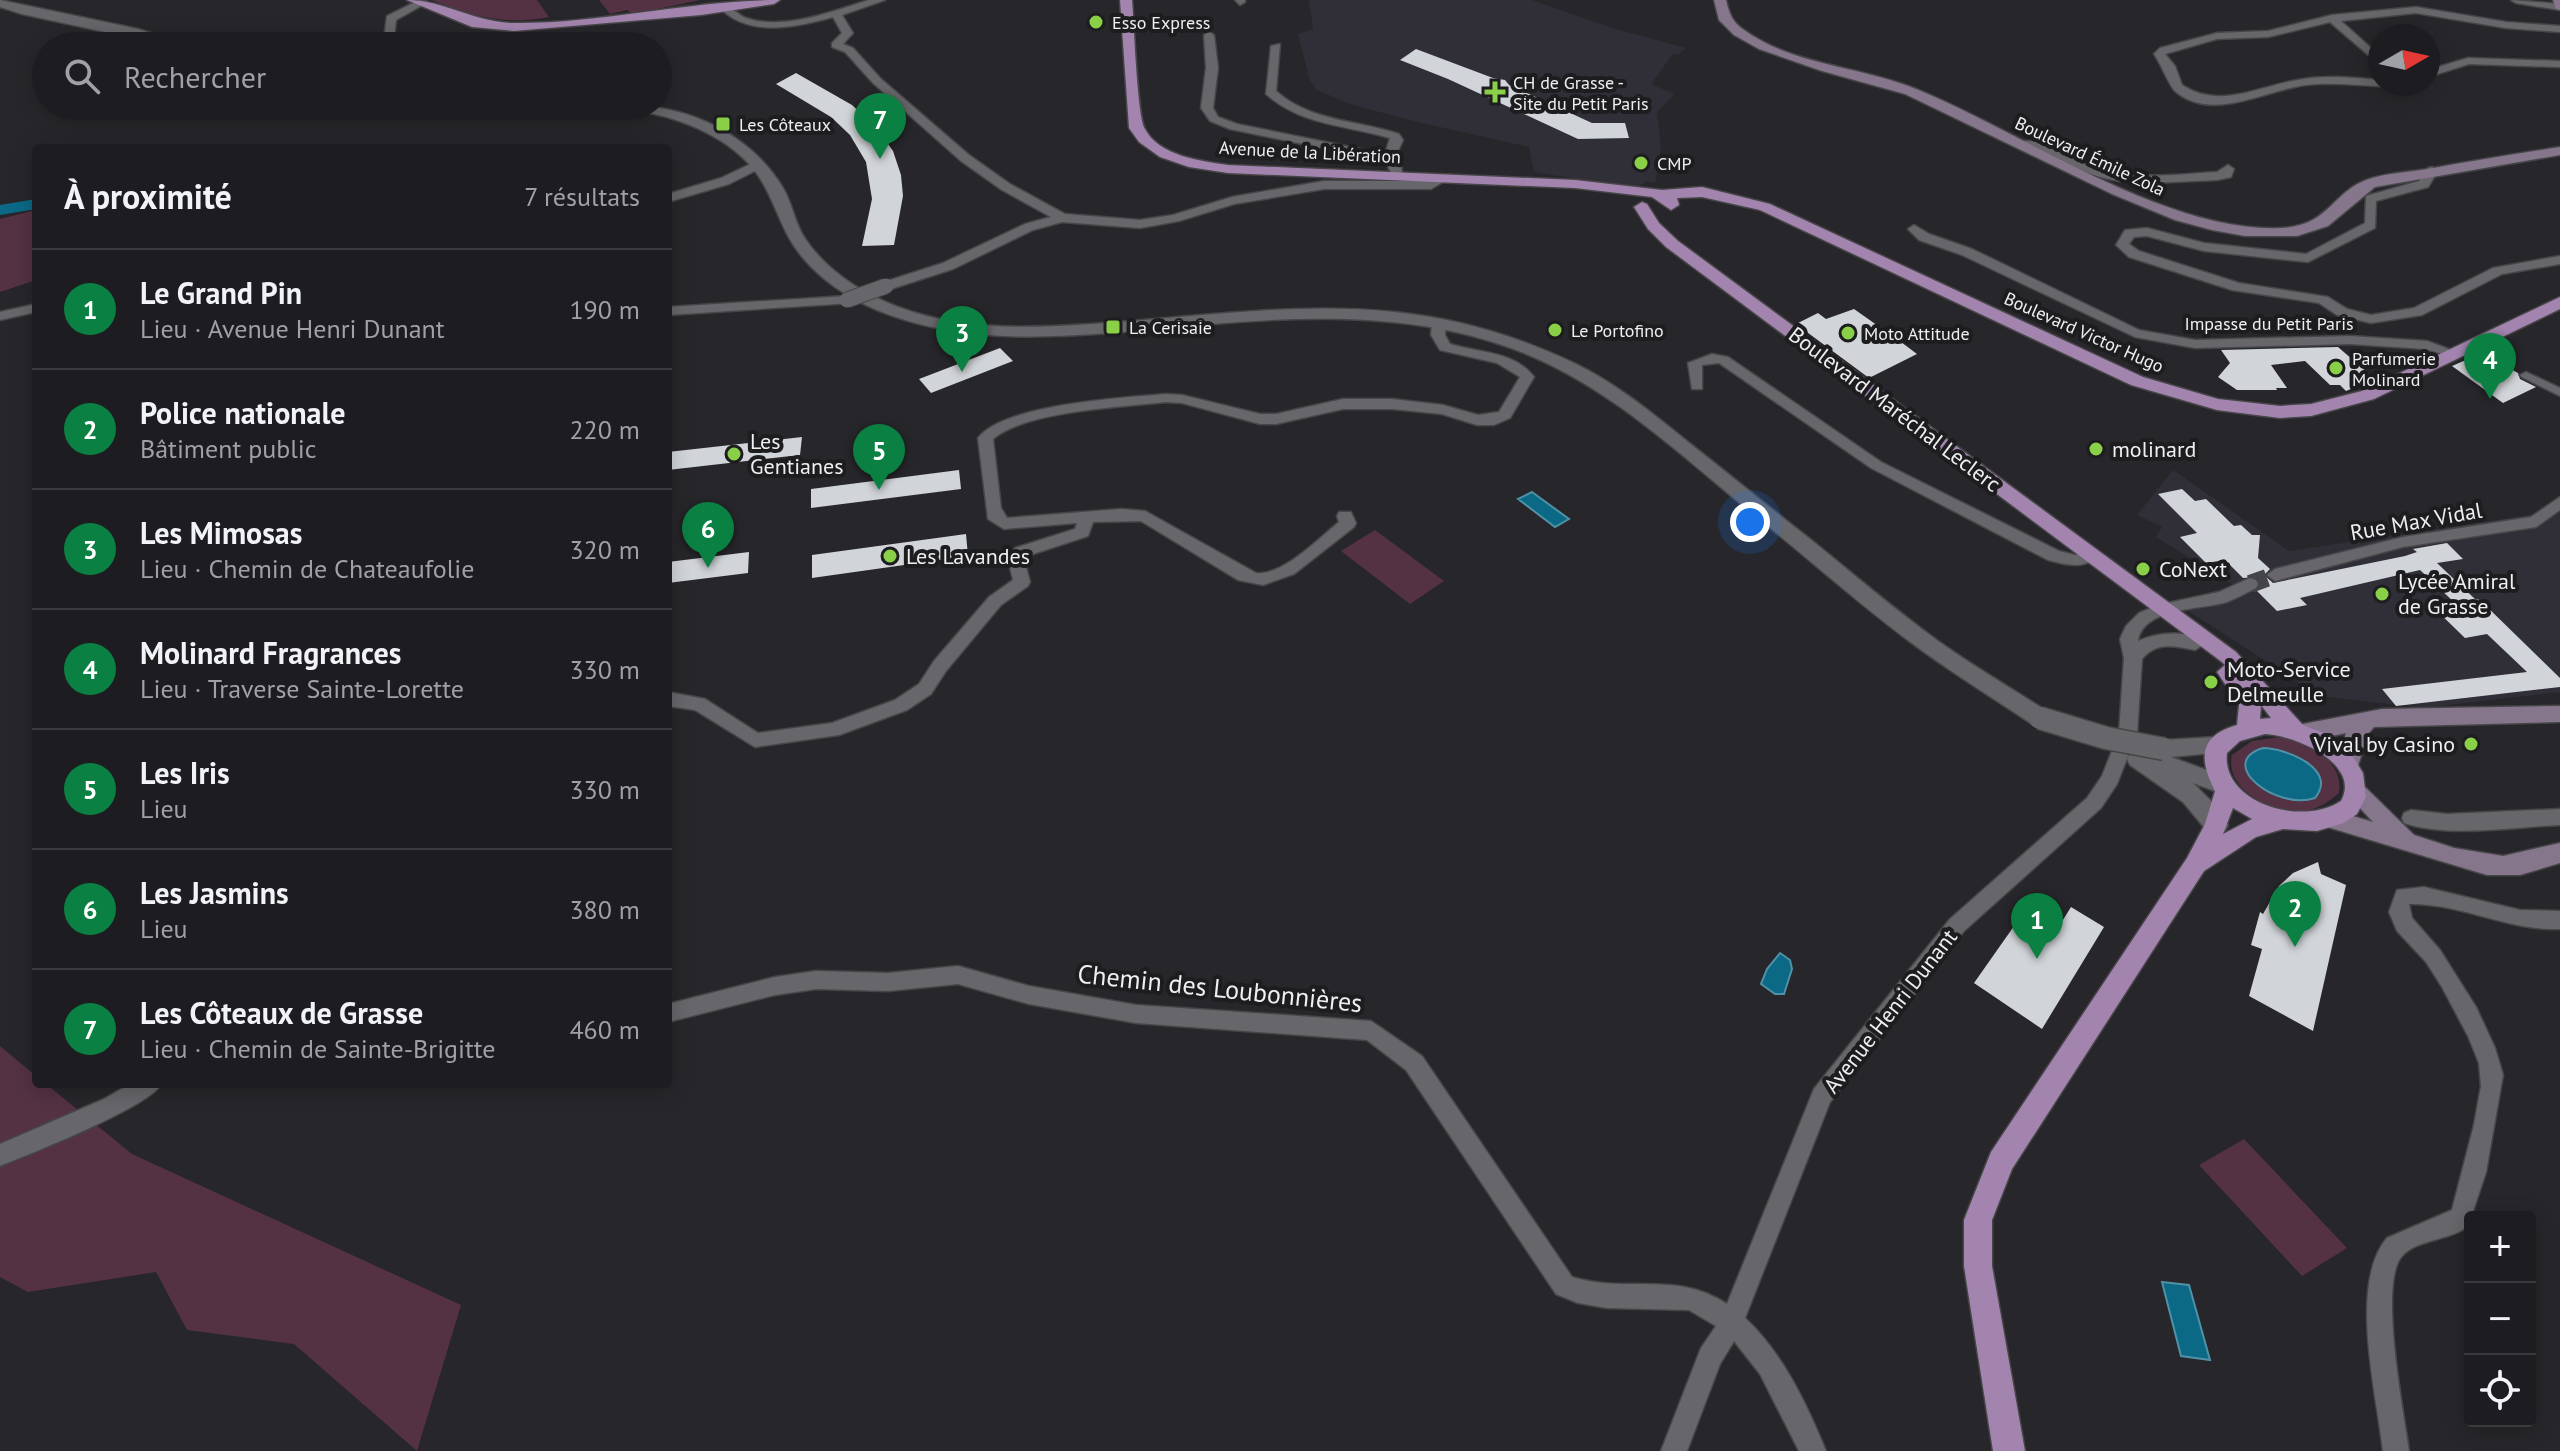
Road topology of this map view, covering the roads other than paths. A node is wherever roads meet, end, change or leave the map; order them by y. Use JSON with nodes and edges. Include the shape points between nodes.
{"nodes":[{"id":1,"x":774,"y":0,"type":"edge"},
{"id":2,"x":880,"y":0,"type":"edge"},
{"id":3,"x":1126,"y":0,"type":"edge"},
{"id":4,"x":1720,"y":0,"type":"edge"},
{"id":5,"x":2516,"y":0,"type":"edge"},
{"id":6,"x":2535,"y":0,"type":"edge"},
{"id":7,"x":2559,"y":0,"type":"edge"},
{"id":8,"x":418,"y":1,"type":"edge"},
{"id":9,"x":0,"y":3,"type":"edge"},
{"id":10,"x":2560,"y":7,"type":"edge"},
{"id":11,"x":725,"y":8,"type":"junction"},
{"id":12,"x":836,"y":13,"type":"junction"},
{"id":13,"x":2332,"y":18,"type":"junction"},
{"id":14,"x":2560,"y":29,"type":"edge"},
{"id":15,"x":132,"y":32,"type":"edge"},
{"id":16,"x":390,"y":32,"type":"edge"},
{"id":17,"x":1209,"y":35,"type":"dead end"},
{"id":18,"x":1276,"y":46,"type":"dead end"},
{"id":19,"x":2368,"y":51,"type":"edge"},
{"id":20,"x":2560,"y":64,"type":"edge"},
{"id":21,"x":2440,"y":70,"type":"edge"},
{"id":22,"x":2368,"y":76,"type":"edge"},
{"id":23,"x":2356,"y":82,"type":"junction"},
{"id":24,"x":2368,"y":82,"type":"edge"},
{"id":25,"x":672,"y":115,"type":"edge"},
{"id":26,"x":2024,"y":145,"type":"junction"},
{"id":27,"x":2560,"y":151,"type":"edge"},
{"id":28,"x":1389,"y":158,"type":"junction"},
{"id":29,"x":757,"y":165,"type":"junction"},
{"id":30,"x":2228,"y":169,"type":"dead end"},
{"id":31,"x":2432,"y":171,"type":"junction"},
{"id":32,"x":1399,"y":177,"type":"junction"},
{"id":33,"x":1442,"y":179,"type":"junction"},
{"id":34,"x":672,"y":197,"type":"edge"},
{"id":35,"x":1642,"y":202,"type":"junction"},
{"id":36,"x":1666,"y":203,"type":"junction"},
{"id":37,"x":1062,"y":218,"type":"junction"},
{"id":38,"x":1914,"y":229,"type":"dead end"},
{"id":39,"x":1672,"y":244,"type":"junction"},
{"id":40,"x":2560,"y":260,"type":"edge"},
{"id":41,"x":2560,"y":302,"type":"edge"},
{"id":42,"x":32,"y":309,"type":"edge"},
{"id":43,"x":672,"y":311,"type":"edge"},
{"id":44,"x":0,"y":316,"type":"edge"},
{"id":45,"x":1439,"y":323,"type":"junction"},
{"id":46,"x":2455,"y":354,"type":"junction"},
{"id":47,"x":2526,"y":375,"type":"dead end"},
{"id":48,"x":1697,"y":386,"type":"dead end"},
{"id":49,"x":2560,"y":393,"type":"edge"},
{"id":50,"x":2560,"y":502,"type":"edge"},
{"id":51,"x":1345,"y":516,"type":"dead end"},
{"id":52,"x":1087,"y":517,"type":"junction"},
{"id":53,"x":2091,"y":555,"type":"junction"},
{"id":54,"x":2275,"y":575,"type":"tunnel mouth"},
{"id":55,"x":2250,"y":584,"type":"tunnel mouth"},
{"id":56,"x":2160,"y":611,"type":"junction"},
{"id":57,"x":2195,"y":644,"type":"junction"},
{"id":58,"x":2133,"y":658,"type":"junction"},
{"id":59,"x":672,"y":700,"type":"edge"},
{"id":60,"x":2560,"y":714,"type":"edge"},
{"id":61,"x":2040,"y":718,"type":"junction"},
{"id":62,"x":2366,"y":721,"type":"junction"},
{"id":63,"x":2248,"y":728,"type":"junction"},
{"id":64,"x":2299,"y":732,"type":"junction"},
{"id":65,"x":2216,"y":746,"type":"junction"},
{"id":66,"x":2168,"y":763,"type":"junction"},
{"id":67,"x":2348,"y":766,"type":"junction"},
{"id":68,"x":2225,"y":788,"type":"junction"},
{"id":69,"x":2358,"y":794,"type":"junction"},
{"id":70,"x":2560,"y":817,"type":"edge"},
{"id":71,"x":2411,"y":818,"type":"dead end"},
{"id":72,"x":2332,"y":819,"type":"junction"},
{"id":73,"x":2280,"y":821,"type":"junction"},
{"id":74,"x":2216,"y":825,"type":"junction"},
{"id":75,"x":2417,"y":845,"type":"junction"},
{"id":76,"x":2560,"y":853,"type":"edge"},
{"id":77,"x":2195,"y":865,"type":"junction"},
{"id":78,"x":2560,"y":920,"type":"edge"},
{"id":79,"x":672,"y":1012,"type":"edge"},
{"id":80,"x":143,"y":1088,"type":"edge"},
{"id":81,"x":0,"y":1155,"type":"edge"},
{"id":82,"x":1731,"y":1324,"type":"junction"},
{"id":83,"x":1674,"y":1451,"type":"edge"},
{"id":84,"x":1813,"y":1451,"type":"edge"},
{"id":85,"x":2009,"y":1451,"type":"edge"},
{"id":86,"x":2396,"y":1451,"type":"edge"}],
"edges":[{"from":1,"to":11,"type":"main road"},
{"from":2,"to":12,"type":"street"},
{"from":3,"to":32,"type":"main road","name":"Avenue de la Libération","via":[[1134,120],[1159,151],[1205,167]]},
{"from":4,"to":26,"type":"main road","name":"Boulevard Émile Zola","via":[[1725,21],[1748,39],[1912,92]]},
{"from":5,"to":10,"type":"street"},
{"from":6,"to":10,"type":"street"},
{"from":7,"to":10,"type":"main road"},
{"from":8,"to":11,"type":"main road","via":[[467,21],[501,27]]},
{"from":8,"to":16,"type":"street","via":[[391,18]]},
{"from":9,"to":15,"type":"street"},
{"from":11,"to":12,"type":"street","via":[[748,22],[771,25]]},
{"from":12,"to":37,"type":"street","via":[[848,33],[836,45],[849,50],[965,158]]},
{"from":13,"to":14,"type":"street","via":[[2423,10]]},
{"from":13,"to":19,"type":"street"},
{"from":13,"to":23,"type":"street","via":[[2268,34],[2217,36],[2160,52],[2160,57],[2177,87],[2201,100],[2251,96],[2307,81]]},
{"from":17,"to":28,"type":"street","via":[[1207,108],[1214,119]]},
{"from":18,"to":28,"type":"street","via":[[1270,92],[1281,104],[1304,116],[1395,136]]},
{"from":20,"to":21,"type":"street","via":[[2468,61]]},
{"from":22,"to":23,"type":"street"},
{"from":23,"to":24,"type":"street"},
{"from":25,"to":29,"type":"street","via":[[726,136]]},
{"from":26,"to":30,"type":"street","via":[[2034,144],[2093,171],[2137,179],[2217,176]]},
{"from":26,"to":31,"type":"main road","name":"Boulevard Émile Zola","via":[[2152,206],[2265,232],[2317,227],[2371,183]]},
{"from":27,"to":31,"type":"main road","name":"Boulevard Émile Zola"},
{"from":28,"to":32,"type":"street"},
{"from":29,"to":34,"type":"street"},
{"from":29,"to":45,"type":"street","via":[[775,187],[796,237],[820,267],[851,291],[887,308],[947,326],[996,332],[1061,330],[1333,312]]},
{"from":31,"to":40,"type":"street","via":[[2424,184],[2370,199],[2371,225],[2308,258],[2204,247],[2147,232],[2130,233],[2122,245],[2134,254],[2237,287],[2323,300],[2342,312],[2371,319],[2417,312],[2498,271]]},
{"from":32,"to":33,"type":"main road","name":"Avenue de la Libération"},
{"from":33,"to":35,"type":"main road","name":"Avenue de la Libération","via":[[1575,184]]},
{"from":33,"to":37,"type":"street","via":[[1431,185],[1311,187],[1140,224]]},
{"from":35,"to":36,"type":"main road","name":"Avenue de la Libération"},
{"from":35,"to":39,"type":"main road","name":"Boulevard Maréchal Leclerc","via":[[1653,226]]},
{"from":36,"to":39,"type":"main road","via":[[1663,227]]},
{"from":36,"to":46,"type":"main road","name":"Boulevard Victor Hugo","via":[[1734,198],[1783,215],[2137,381],[2191,399],[2253,410],[2311,410],[2368,395]]},
{"from":37,"to":43,"type":"street","bridge":true,"via":[[1029,227],[948,266],[847,300]]},
{"from":38,"to":46,"type":"street","name":"Impasse du Petit Paris","via":[[2135,333],[2195,344],[2313,339],[2396,343]]},
{"from":39,"to":53,"type":"main road","name":"Boulevard Maréchal Leclerc"},
{"from":41,"to":46,"type":"main road","name":"Boulevard Victor Hugo"},
{"from":42,"to":44,"type":"street"},
{"from":45,"to":52,"type":"street","via":[[1445,347],[1523,370],[1527,377],[1505,415],[1477,420],[1443,410],[1343,404],[1260,419],[1166,398],[1062,411],[989,431],[985,438],[996,519],[1021,525]]},
{"from":45,"to":61,"type":"street","via":[[1525,345],[1617,395],[1930,646]]},
{"from":47,"to":49,"type":"street"},
{"from":48,"to":53,"type":"street","via":[[1695,363],[1723,360],[1876,465],[2054,556],[2076,561]]},
{"from":50,"to":54,"type":"street","name":"Rue Max Vidal","via":[[2536,522],[2403,542]]},
{"from":51,"to":52,"type":"street","via":[[1348,523],[1300,560],[1259,580],[1145,516]]},
{"from":52,"to":59,"type":"street","via":[[1082,532],[1021,552],[1016,559],[1022,582],[995,601],[925,689],[901,705],[833,730],[755,740],[699,704]]},
{"from":53,"to":56,"type":"main road","name":"Boulevard Maréchal Leclerc"},
{"from":55,"to":56,"type":"street","via":[[2223,597]]},
{"from":56,"to":57,"type":"main road","name":"Boulevard Maréchal Leclerc"},
{"from":56,"to":58,"type":"street","name":"Avenue Henri Dunant","via":[[2132,630]]},
{"from":56,"to":64,"type":"main road","name":"Boulevard Maréchal Leclerc","via":[[2241,667]]},
{"from":57,"to":58,"type":"street","via":[[2154,641]]},
{"from":57,"to":63,"type":"main road","name":"Boulevard Maréchal Leclerc","via":[[2245,693],[2250,704]]},
{"from":58,"to":82,"type":"street","name":"Avenue Henri Dunant","via":[[2128,733],[2110,779],[2094,803],[1957,925],[1822,1096]]},
{"from":60,"to":62,"type":"main road"},
{"from":61,"to":66,"type":"street","bridge":true},
{"from":61,"to":66,"type":"street","bridge":true,"via":[[2100,748]]},
{"from":62,"to":64,"type":"main road"},
{"from":62,"to":67,"type":"main road"},
{"from":63,"to":64,"type":"main road","via":[[2280,726]]},
{"from":63,"to":65,"type":"main road"},
{"from":64,"to":67,"type":"main road","via":[[2324,744]]},
{"from":65,"to":66,"type":"street"},
{"from":65,"to":68,"type":"main road","via":[[2213,763]]},
{"from":66,"to":68,"type":"street"},
{"from":66,"to":74,"type":"street"},
{"from":67,"to":69,"type":"main road"},
{"from":68,"to":73,"type":"main road","via":[[2253,811]]},
{"from":68,"to":74,"type":"main road"},
{"from":69,"to":72,"type":"main road","via":[[2349,809]]},
{"from":69,"to":75,"type":"main road"},
{"from":70,"to":71,"type":"street","via":[[2447,822]]},
{"from":72,"to":73,"type":"main road"},
{"from":72,"to":75,"type":"main road"},
{"from":73,"to":77,"type":"main road","via":[[2249,829]]},
{"from":74,"to":77,"type":"main road"},
{"from":75,"to":76,"type":"main road","via":[[2485,866],[2536,863]]},
{"from":77,"to":85,"type":"main road","via":[[2001,1161],[1978,1220],[1978,1266]]},
{"from":78,"to":86,"type":"street","via":[[2539,923],[2431,896],[2404,896],[2399,902],[2399,914],[2455,991],[2493,1074],[2460,1217],[2399,1243],[2389,1252],[2381,1276],[2379,1311]]},
{"from":79,"to":82,"type":"street","name":"Chemin des Loubonnières","via":[[816,980],[888,982],[958,975],[1029,995],[1136,1014],[1371,1031],[1414,1063],[1564,1286],[1589,1296],[1701,1299]]},
{"from":80,"to":81,"type":"street"},
{"from":82,"to":83,"type":"street","name":"Avenue Henri Dunant","via":[[1710,1357]]},
{"from":82,"to":84,"type":"street","name":"Chemin des Loubonnières","via":[[1760,1352]]}]}
